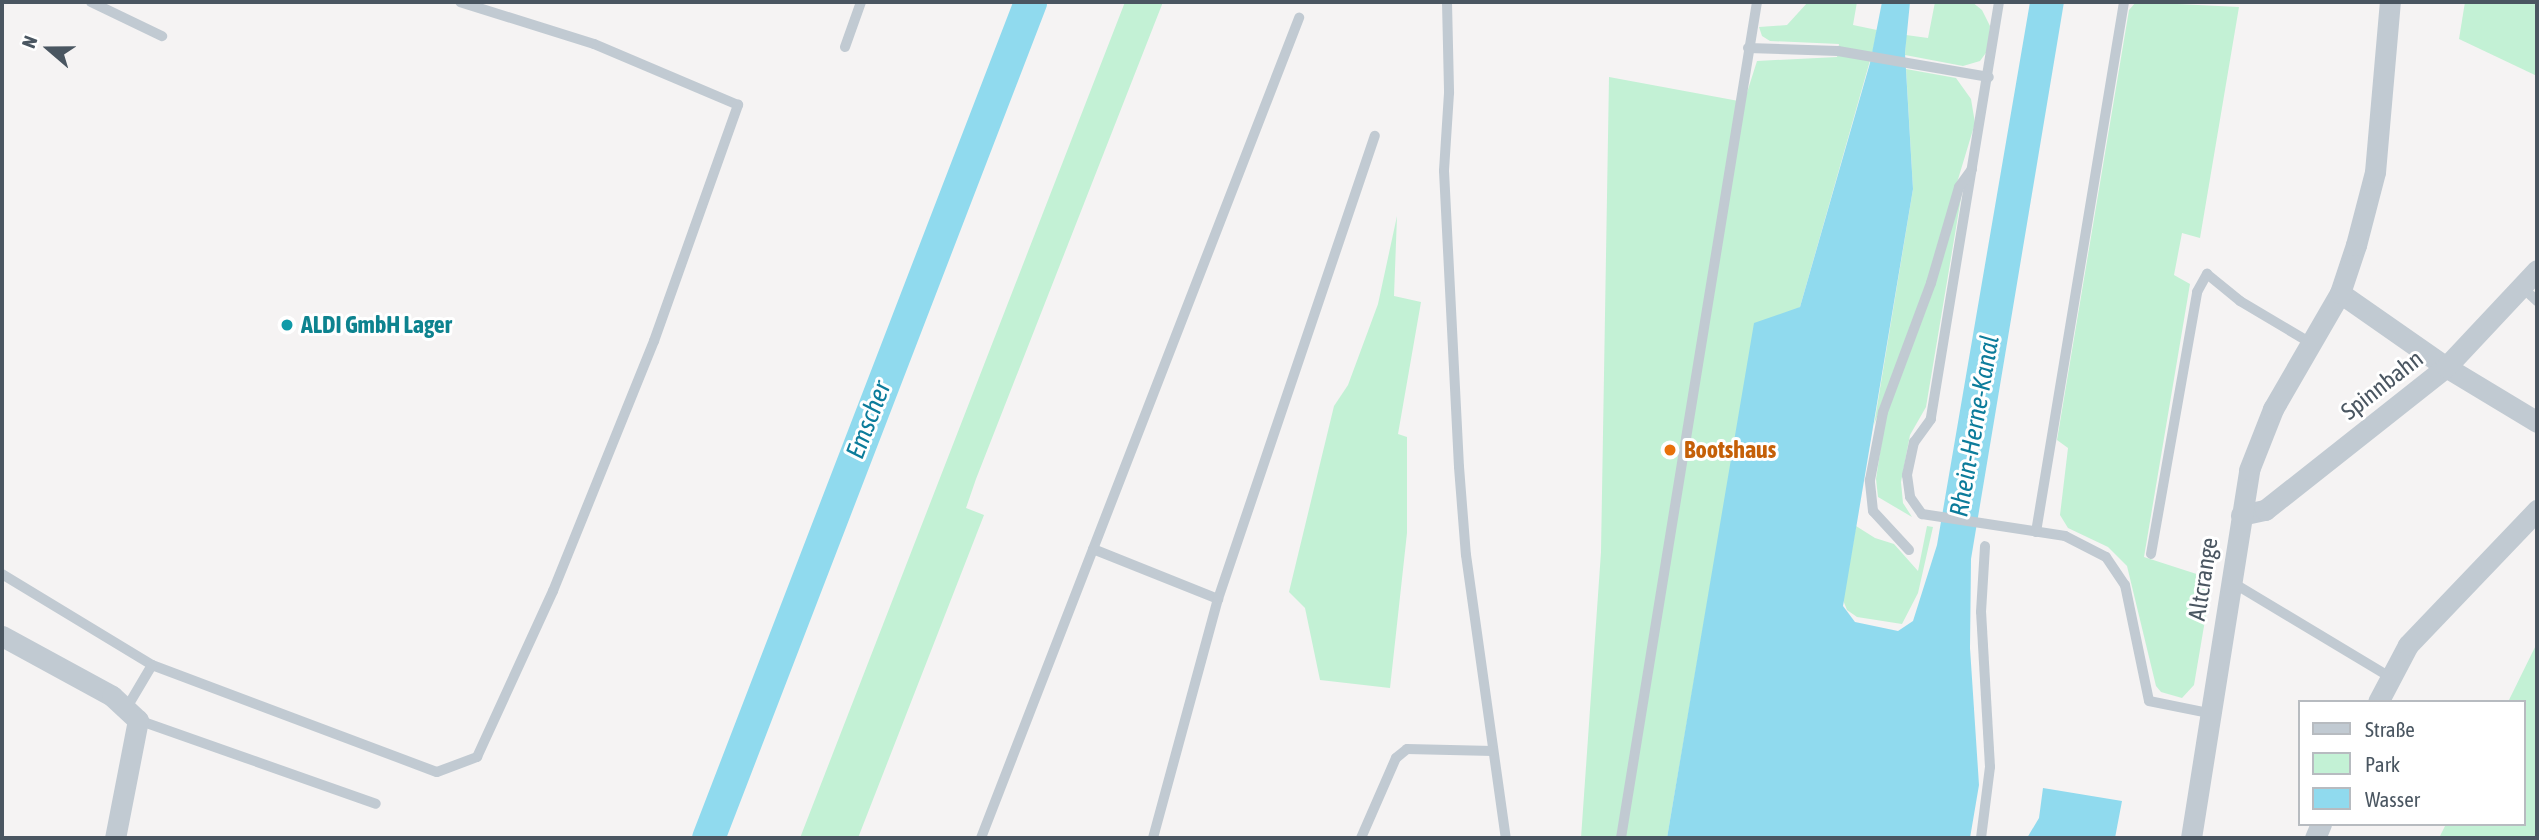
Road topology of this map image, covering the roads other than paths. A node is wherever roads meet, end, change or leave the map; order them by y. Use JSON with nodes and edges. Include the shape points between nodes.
{"nodes":[{"id":1,"x":91,"y":2,"type":"edge"},
{"id":2,"x":460,"y":2,"type":"edge"},
{"id":3,"x":861,"y":2,"type":"edge"},
{"id":4,"x":1447,"y":2,"type":"edge"},
{"id":5,"x":1757,"y":2,"type":"edge"},
{"id":6,"x":1999,"y":2,"type":"edge"},
{"id":7,"x":2124,"y":2,"type":"edge"},
{"id":8,"x":2389,"y":2,"type":"edge"},
{"id":9,"x":1300,"y":18,"type":"dead end"},
{"id":10,"x":162,"y":36,"type":"dead end"},
{"id":11,"x":845,"y":47,"type":"dead end"},
{"id":12,"x":1748,"y":48,"type":"junction"},
{"id":13,"x":1989,"y":77,"type":"junction"},
{"id":14,"x":1375,"y":136,"type":"dead end"},
{"id":15,"x":1973,"y":167,"type":"junction"},
{"id":16,"x":2537,"y":270,"type":"edge"},
{"id":17,"x":2340,"y":293,"type":"junction"},
{"id":18,"x":2530,"y":294,"type":"edge"},
{"id":19,"x":2309,"y":342,"type":"junction"},
{"id":20,"x":2446,"y":367,"type":"junction"},
{"id":21,"x":2537,"y":422,"type":"edge"},
{"id":22,"x":2537,"y":509,"type":"edge"},
{"id":23,"x":2241,"y":515,"type":"junction"},
{"id":24,"x":2036,"y":532,"type":"junction"},
{"id":25,"x":1985,"y":546,"type":"dead end"},
{"id":26,"x":1093,"y":548,"type":"junction"},
{"id":27,"x":1909,"y":550,"type":"dead end"},
{"id":28,"x":2151,"y":554,"type":"dead end"},
{"id":29,"x":2,"y":574,"type":"edge"},
{"id":30,"x":2230,"y":581,"type":"junction"},
{"id":31,"x":1218,"y":598,"type":"junction"},
{"id":32,"x":2,"y":636,"type":"edge"},
{"id":33,"x":152,"y":665,"type":"junction"},
{"id":34,"x":2390,"y":677,"type":"junction"},
{"id":35,"x":2379,"y":700,"type":"edge"},
{"id":36,"x":2208,"y":713,"type":"junction"},
{"id":37,"x":132,"y":715,"type":"junction"},
{"id":38,"x":1493,"y":751,"type":"junction"},
{"id":39,"x":376,"y":804,"type":"dead end"},
{"id":40,"x":115,"y":838,"type":"edge"},
{"id":41,"x":981,"y":838,"type":"edge"},
{"id":42,"x":1153,"y":838,"type":"edge"},
{"id":43,"x":1361,"y":838,"type":"edge"},
{"id":44,"x":1506,"y":838,"type":"edge"},
{"id":45,"x":1621,"y":838,"type":"edge"},
{"id":46,"x":1981,"y":838,"type":"edge"},
{"id":47,"x":2192,"y":838,"type":"edge"}],
"edges":[{"from":1,"to":10,"type":"lane"},
{"from":2,"to":33,"type":"lane","via":[[594,44],[738,105],[654,341],[553,592],[477,757],[437,772]]},
{"from":3,"to":11,"type":"lane"},
{"from":4,"to":38,"type":"lane","via":[[1449,93],[1444,171],[1459,467]]},
{"from":5,"to":12,"type":"lane"},
{"from":6,"to":13,"type":"lane"},
{"from":7,"to":24,"type":"lane"},
{"from":8,"to":17,"type":"street","name":"Altcrange","via":[[2375,173]]},
{"from":9,"to":26,"type":"lane"},
{"from":12,"to":13,"type":"lane","via":[[1838,51]]},
{"from":12,"to":45,"type":"lane"},
{"from":13,"to":15,"type":"lane"},
{"from":14,"to":31,"type":"lane"},
{"from":15,"to":24,"type":"lane","via":[[1931,419],[1914,442],[1907,475],[1910,496],[1922,514],[1939,519]]},
{"from":15,"to":27,"type":"lane","via":[[1959,187],[1883,412],[1870,480],[1873,511]]},
{"from":16,"to":18,"type":"street","name":"Spinnbahn"},
{"from":17,"to":19,"type":"street","name":"Altcrange"},
{"from":17,"to":20,"type":"street"},
{"from":18,"to":20,"type":"street","name":"Spinnbahn"},
{"from":19,"to":23,"type":"street","name":"Altcrange","via":[[2273,409],[2249,470]]},
{"from":19,"to":28,"type":"lane","via":[[2207,274],[2197,292]]},
{"from":20,"to":21,"type":"street"},
{"from":20,"to":23,"type":"street","name":"Spinnbahn","via":[[2265,510]]},
{"from":22,"to":34,"type":"street","via":[[2408,645]]},
{"from":23,"to":30,"type":"street","name":"Altcrange"},
{"from":24,"to":36,"type":"lane","via":[[2065,536],[2091,548],[2116,569],[2125,585],[2149,701]]},
{"from":25,"to":46,"type":"lane","via":[[1981,612],[1990,767]]},
{"from":26,"to":31,"type":"lane"},
{"from":26,"to":41,"type":"lane"},
{"from":29,"to":33,"type":"lane"},
{"from":30,"to":34,"type":"lane"},
{"from":30,"to":36,"type":"street","name":"Altcrange"},
{"from":31,"to":42,"type":"lane"},
{"from":32,"to":37,"type":"street","via":[[112,696]]},
{"from":33,"to":37,"type":"lane"},
{"from":34,"to":35,"type":"street"},
{"from":36,"to":47,"type":"street","name":"Altcrange"},
{"from":37,"to":39,"type":"lane"},
{"from":37,"to":40,"type":"street"},
{"from":38,"to":43,"type":"lane","via":[[1407,750],[1396,758]]},
{"from":38,"to":44,"type":"lane"}]}
